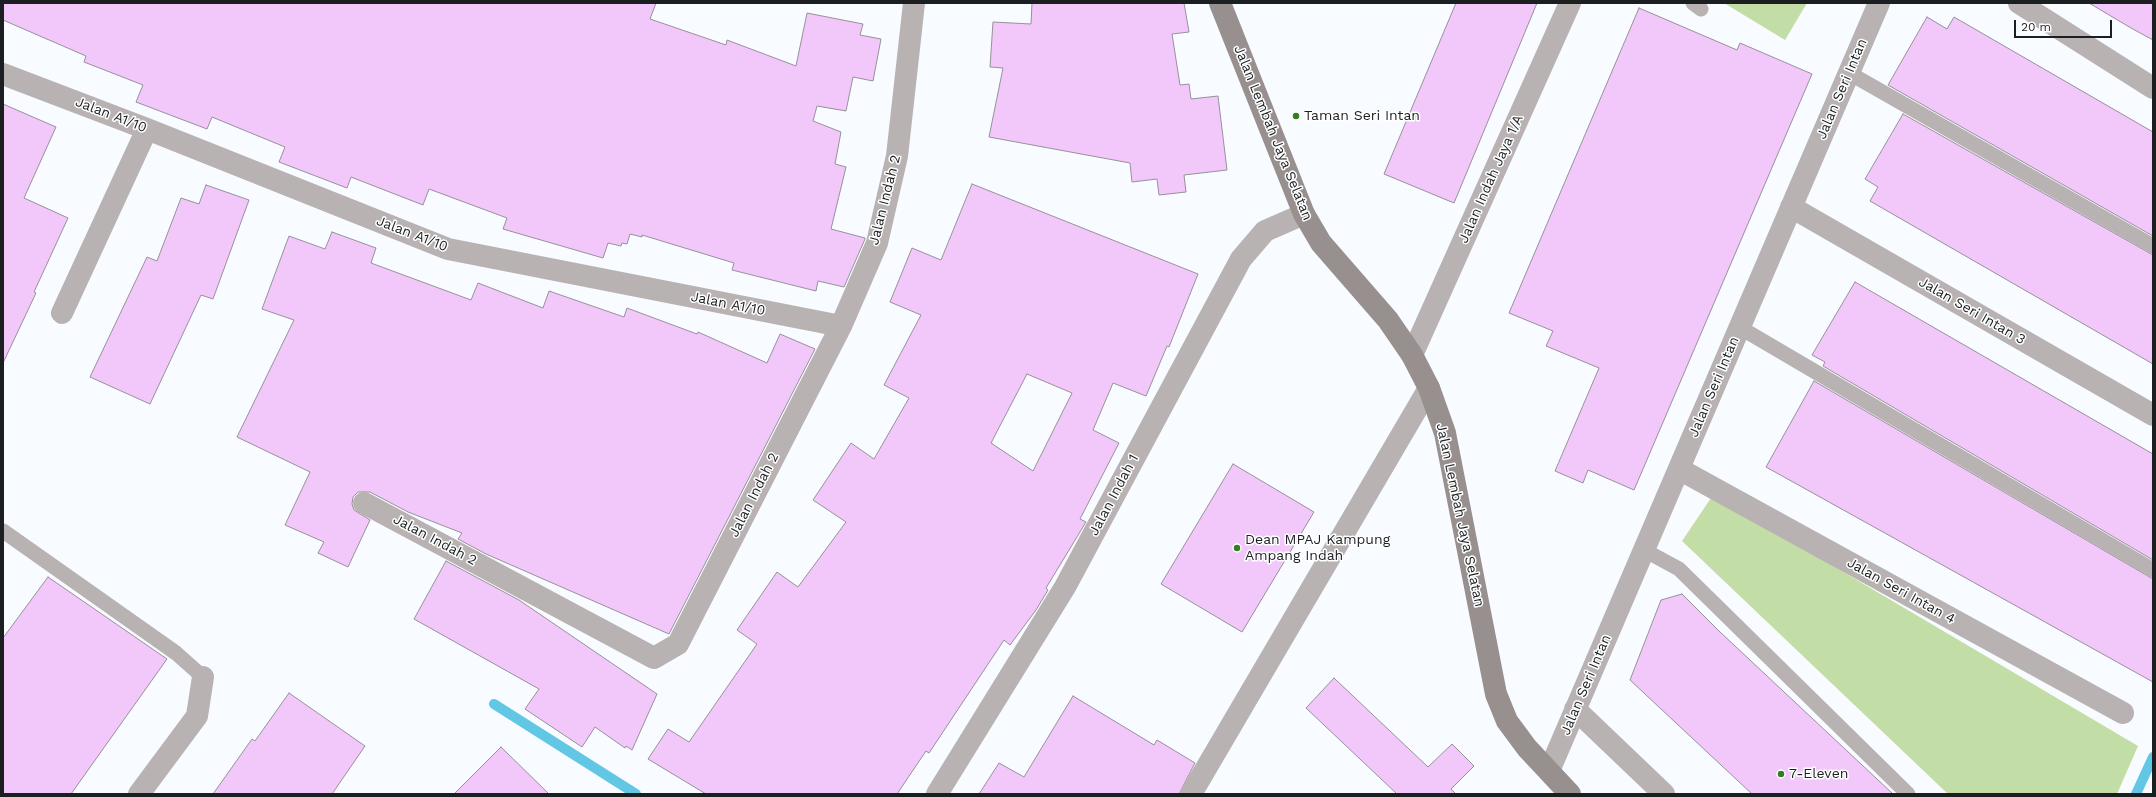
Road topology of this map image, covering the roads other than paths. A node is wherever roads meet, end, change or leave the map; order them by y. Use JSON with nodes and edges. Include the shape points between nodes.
{"nodes":[{"id":1,"x":914,"y":3,"type":"edge"},
{"id":2,"x":1220,"y":3,"type":"edge"},
{"id":3,"x":1570,"y":3,"type":"edge"},
{"id":4,"x":1879,"y":3,"type":"edge"},
{"id":5,"x":2019,"y":3,"type":"edge"},
{"id":6,"x":1849,"y":73,"type":"junction"},
{"id":7,"x":3,"y":74,"type":"edge"},
{"id":8,"x":2153,"y":88,"type":"edge"},
{"id":9,"x":148,"y":129,"type":"junction"},
{"id":10,"x":1791,"y":207,"type":"junction"},
{"id":11,"x":1304,"y":214,"type":"junction"},
{"id":12,"x":2153,"y":246,"type":"edge"},
{"id":13,"x":62,"y":313,"type":"dead end"},
{"id":14,"x":841,"y":326,"type":"junction"},
{"id":15,"x":1739,"y":327,"type":"junction"},
{"id":16,"x":1412,"y":355,"type":"junction"},
{"id":17,"x":1429,"y":388,"type":"junction"},
{"id":18,"x":2153,"y":415,"type":"edge"},
{"id":19,"x":1679,"y":469,"type":"junction"},
{"id":20,"x":364,"y":503,"type":"dead end"},
{"id":21,"x":3,"y":531,"type":"edge"},
{"id":22,"x":1644,"y":550,"type":"junction"},
{"id":23,"x":2153,"y":570,"type":"edge"},
{"id":24,"x":203,"y":677,"type":"joint"},
{"id":25,"x":1575,"y":709,"type":"junction"},
{"id":26,"x":2123,"y":713,"type":"dead end"},
{"id":27,"x":1549,"y":771,"type":"junction"},
{"id":28,"x":1567,"y":793,"type":"edge"},
{"id":29,"x":139,"y":794,"type":"edge"},
{"id":30,"x":937,"y":794,"type":"edge"},
{"id":31,"x":1191,"y":794,"type":"edge"},
{"id":32,"x":1664,"y":794,"type":"edge"},
{"id":33,"x":1908,"y":794,"type":"edge"}],
"edges":[{"from":1,"to":14,"type":"street","name":"Jalan Indah 2","via":[[897,156],[877,243]]},
{"from":2,"to":11,"type":"street","name":"Jalan Lembah Jaya Selatan"},
{"from":3,"to":16,"type":"street","name":"Jalan Indah Jaya 1/A"},
{"from":4,"to":6,"type":"street","name":"Jalan Seri Intan"},
{"from":5,"to":8,"type":"street"},
{"from":6,"to":10,"type":"street","name":"Jalan Seri Intan"},
{"from":6,"to":12,"type":"lane"},
{"from":7,"to":9,"type":"street","name":"Jalan A1/10"},
{"from":9,"to":13,"type":"street"},
{"from":9,"to":14,"type":"street","name":"Jalan A1/10","via":[[448,249]]},
{"from":10,"to":15,"type":"street","name":"Jalan Seri Intan"},
{"from":10,"to":18,"type":"street","name":"Jalan Seri Intan 3"},
{"from":11,"to":16,"type":"street","name":"Jalan Lembah Jaya Selatan","via":[[1321,243],[1388,320]]},
{"from":11,"to":30,"type":"street","name":"Jalan Indah 1","via":[[1265,231],[1240,259],[1065,587]]},
{"from":14,"to":20,"type":"street","name":"Jalan Indah 2","via":[[678,644],[654,658]]},
{"from":15,"to":19,"type":"street","name":"Jalan Seri Intan"},
{"from":15,"to":23,"type":"lane"},
{"from":16,"to":17,"type":"street","name":"Jalan Lembah Jaya Selatan"},
{"from":17,"to":27,"type":"street","name":"Jalan Lembah Jaya Selatan","via":[[1445,433],[1496,694],[1507,721],[1527,748]]},
{"from":17,"to":31,"type":"street"},
{"from":19,"to":22,"type":"street","name":"Jalan Seri Intan"},
{"from":19,"to":26,"type":"street","name":"Jalan Seri Intan 4"},
{"from":21,"to":24,"type":"lane","via":[[176,654]]},
{"from":22,"to":25,"type":"street","name":"Jalan Seri Intan"},
{"from":22,"to":33,"type":"lane","via":[[1679,568]]},
{"from":24,"to":29,"type":"street","via":[[197,716]]},
{"from":25,"to":27,"type":"street","name":"Jalan Seri Intan"},
{"from":25,"to":32,"type":"street"},
{"from":27,"to":28,"type":"street","name":"Jalan Lembah Jaya Selatan"}]}
